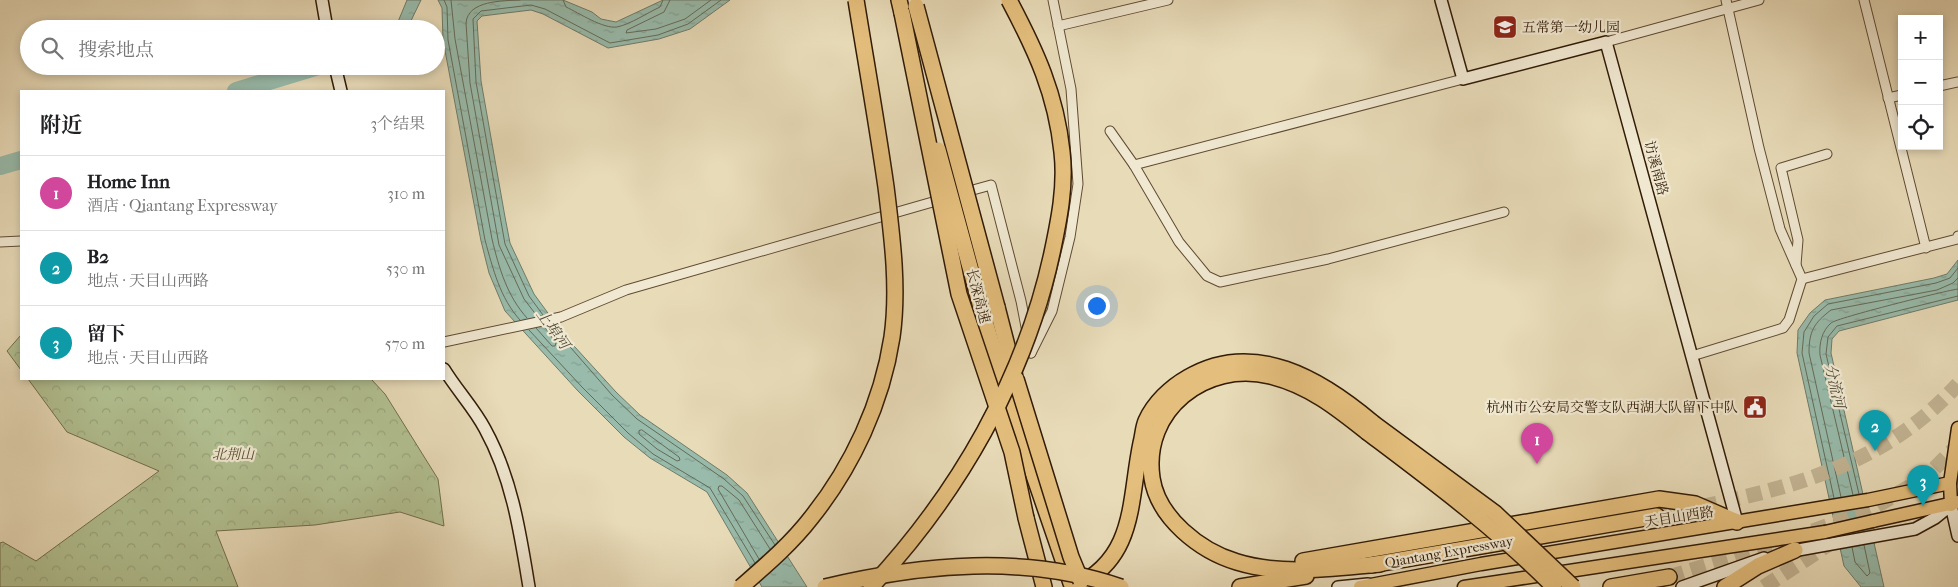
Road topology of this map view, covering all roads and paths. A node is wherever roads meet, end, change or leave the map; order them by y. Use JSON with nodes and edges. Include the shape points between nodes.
{"nodes":[{"id":1,"x":322,"y":0,"type":"edge"},
{"id":2,"x":856,"y":0,"type":"edge"},
{"id":3,"x":1009,"y":0,"type":"edge"},
{"id":4,"x":1053,"y":0,"type":"edge"},
{"id":5,"x":1168,"y":0,"type":"edge"},
{"id":6,"x":1441,"y":0,"type":"edge"},
{"id":7,"x":1759,"y":0,"type":"edge"},
{"id":8,"x":1864,"y":0,"type":"edge"},
{"id":9,"x":915,"y":3,"type":"edge"},
{"id":10,"x":1727,"y":4,"type":"edge"},
{"id":11,"x":900,"y":7,"type":"edge"},
{"id":12,"x":325,"y":20,"type":"edge"},
{"id":13,"x":1058,"y":26,"type":"junction"},
{"id":14,"x":1606,"y":42,"type":"junction"},
{"id":15,"x":1463,"y":79,"type":"junction"},
{"id":16,"x":1958,"y":82,"type":"edge"},
{"id":17,"x":1943,"y":85,"type":"edge"},
{"id":18,"x":1898,"y":96,"type":"edge"},
{"id":19,"x":1888,"y":98,"type":"junction"},
{"id":20,"x":1110,"y":131,"type":"dead end"},
{"id":21,"x":1827,"y":154,"type":"dead end"},
{"id":22,"x":1134,"y":164,"type":"junction"},
{"id":23,"x":1504,"y":212,"type":"dead end"},
{"id":24,"x":1958,"y":236,"type":"edge"},
{"id":25,"x":20,"y":241,"type":"edge"},
{"id":26,"x":0,"y":242,"type":"edge"},
{"id":27,"x":1926,"y":248,"type":"junction"},
{"id":28,"x":1796,"y":265,"type":"junction"},
{"id":29,"x":1802,"y":280,"type":"junction"},
{"id":30,"x":445,"y":342,"type":"edge"},
{"id":31,"x":1692,"y":356,"type":"junction"},
{"id":32,"x":445,"y":370,"type":"edge"},
{"id":33,"x":1370,"y":427,"type":"junction"},
{"id":34,"x":1958,"y":428,"type":"edge"},
{"id":35,"x":1954,"y":481,"type":"edge"},
{"id":36,"x":1955,"y":504,"type":"edge"},
{"id":37,"x":1657,"y":516,"type":"tunnel mouth"},
{"id":38,"x":1737,"y":522,"type":"junction"},
{"id":39,"x":1958,"y":536,"type":"edge"},
{"id":40,"x":1795,"y":550,"type":"junction"},
{"id":41,"x":1071,"y":556,"type":"junction"},
{"id":42,"x":1237,"y":562,"type":"junction"},
{"id":43,"x":1380,"y":564,"type":"junction"},
{"id":44,"x":1669,"y":577,"type":"tunnel mouth"},
{"id":45,"x":1412,"y":578,"type":"junction"},
{"id":46,"x":528,"y":587,"type":"edge"},
{"id":47,"x":741,"y":587,"type":"edge"},
{"id":48,"x":825,"y":587,"type":"edge"},
{"id":49,"x":871,"y":587,"type":"edge"},
{"id":50,"x":1044,"y":587,"type":"edge"},
{"id":51,"x":1073,"y":587,"type":"edge"},
{"id":52,"x":1084,"y":587,"type":"edge"},
{"id":53,"x":1104,"y":587,"type":"edge"},
{"id":54,"x":1121,"y":587,"type":"edge"},
{"id":55,"x":1240,"y":587,"type":"edge"},
{"id":56,"x":1338,"y":587,"type":"edge"},
{"id":57,"x":1360,"y":587,"type":"edge"},
{"id":58,"x":1464,"y":587,"type":"edge"},
{"id":59,"x":1554,"y":587,"type":"edge"},
{"id":60,"x":1573,"y":587,"type":"edge"},
{"id":61,"x":1611,"y":587,"type":"edge"},
{"id":62,"x":1682,"y":587,"type":"edge"},
{"id":63,"x":1725,"y":587,"type":"edge"}],
"edges":[{"from":1,"to":12,"type":"street"},
{"from":2,"to":47,"type":"highway","bridge":true,"via":[[891,228],[895,289],[892,337],[877,397],[849,464],[811,519]]},
{"from":3,"to":49,"type":"highway","bridge":true,"via":[[1038,55],[1054,106],[1062,153],[1062,208],[1049,267],[1035,320],[993,418],[929,516],[900,556]]},
{"from":4,"to":13,"type":"street"},
{"from":5,"to":13,"type":"street"},
{"from":6,"to":15,"type":"street"},
{"from":7,"to":10,"type":"street"},
{"from":8,"to":19,"type":"street"},
{"from":9,"to":41,"type":"highway","name":"长深高速","bridge":true,"via":[[1016,378]]},
{"from":10,"to":14,"type":"street"},
{"from":10,"to":28,"type":"street","via":[[1780,229]]},
{"from":11,"to":50,"type":"highway","bridge":true,"via":[[959,294],[1012,452]]},
{"from":11,"to":51,"type":"highway","name":"长深高速","bridge":true,"via":[[1009,403]]},
{"from":13,"to":30,"type":"street","via":[[1071,89],[1078,184],[1070,237],[1052,311],[1030,353],[1021,301],[991,185],[626,290],[561,317]]},
{"from":14,"to":15,"type":"street"},
{"from":14,"to":31,"type":"street","name":"访溪南路"},
{"from":15,"to":22,"type":"street"},
{"from":16,"to":17,"type":"street"},
{"from":18,"to":19,"type":"street"},
{"from":19,"to":27,"type":"street"},
{"from":20,"to":22,"type":"street"},
{"from":21,"to":28,"type":"street","via":[[1780,168],[1798,240]]},
{"from":22,"to":23,"type":"street","via":[[1180,242],[1206,276],[1220,282],[1328,260]]},
{"from":24,"to":27,"type":"street"},
{"from":25,"to":26,"type":"street"},
{"from":27,"to":29,"type":"street"},
{"from":28,"to":29,"type":"street"},
{"from":29,"to":31,"type":"street","via":[[1790,320],[1783,328]]},
{"from":31,"to":38,"type":"street","name":"访溪南路"},
{"from":32,"to":46,"type":"street","via":[[484,427],[504,468],[514,502]]},
{"from":33,"to":42,"type":"highway","via":[[1308,390],[1268,375],[1237,372],[1216,376],[1176,399],[1162,419],[1152,445],[1152,478],[1162,505],[1182,530],[1207,548]]},
{"from":33,"to":51,"type":"highway","via":[[1348,402],[1299,374],[1246,362],[1198,371],[1175,385],[1146,421],[1133,503],[1121,542],[1103,568]]},
{"from":33,"to":59,"type":"highway","bridge":true,"via":[[1480,517]]},
{"from":33,"to":60,"type":"highway","bridge":true,"via":[[1495,513]]},
{"from":34,"to":35,"type":"main road"},
{"from":35,"to":36,"type":"main road"},
{"from":35,"to":38,"type":"main road","name":"天目山西路","via":[[1868,500]]},
{"from":36,"to":39,"type":"street"},
{"from":36,"to":40,"type":"street","via":[[1915,529]]},
{"from":36,"to":58,"type":"main road","bridge":true,"via":[[1825,532]]},
{"from":37,"to":43,"type":"highway","name":"Qiantang Expressway"},
{"from":38,"to":42,"type":"highway","via":[[1695,504],[1659,499],[1303,561]]},
{"from":38,"to":45,"type":"main road","name":"天目山西路"},
{"from":40,"to":62,"type":"street","via":[[1753,561]]},
{"from":40,"to":63,"type":"highway","via":[[1758,566]]},
{"from":41,"to":52,"type":"highway","name":"长深高速","bridge":true},
{"from":41,"to":53,"type":"highway","bridge":true},
{"from":42,"to":43,"type":"highway","via":[[1276,569]]},
{"from":43,"to":55,"type":"highway","name":"Qiantang Expressway"},
{"from":44,"to":61,"type":"highway"},
{"from":45,"to":56,"type":"street","name":"天目山西路"},
{"from":45,"to":57,"type":"main road","name":"天目山西路"},
{"from":48,"to":54,"type":"highway","bridge":true,"via":[[907,571],[987,565],[1033,567]]}]}
